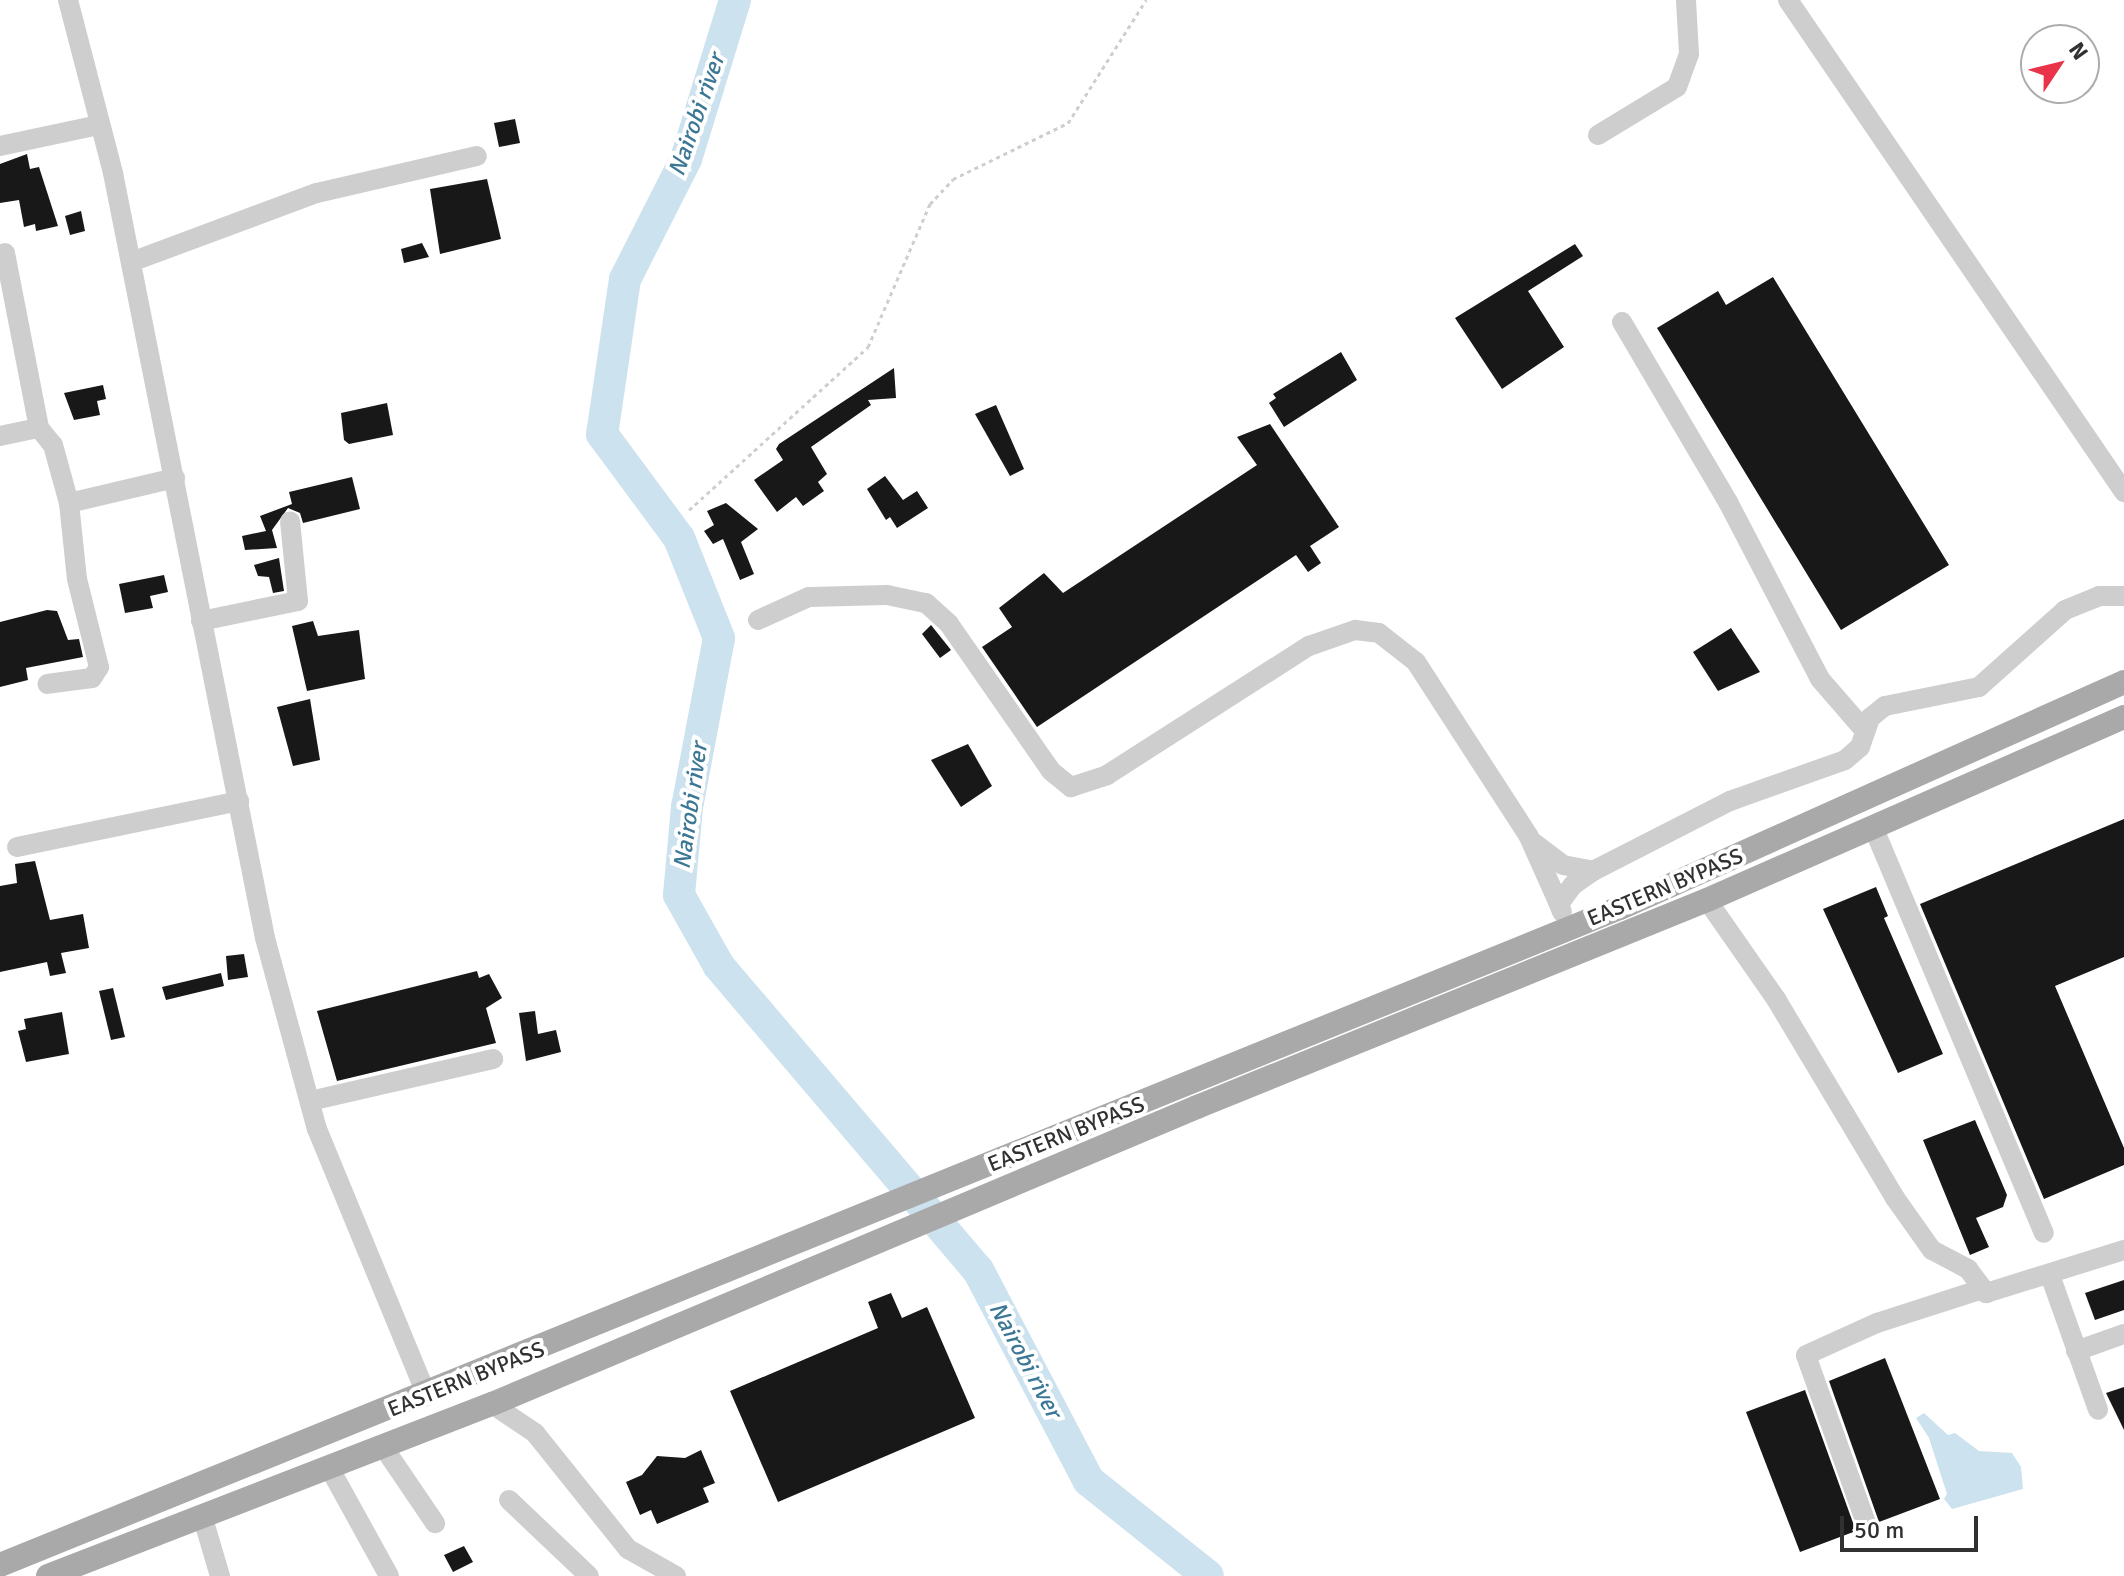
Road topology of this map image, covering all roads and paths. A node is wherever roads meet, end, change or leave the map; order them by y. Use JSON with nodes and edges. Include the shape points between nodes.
{"nodes":[{"id":1,"x":68,"y":0,"type":"edge"},
{"id":2,"x":1146,"y":0,"type":"edge"},
{"id":3,"x":1686,"y":0,"type":"edge"},
{"id":4,"x":1788,"y":0,"type":"edge"},
{"id":5,"x":99,"y":125,"type":"junction"},
{"id":6,"x":1598,"y":135,"type":"dead end"},
{"id":7,"x":0,"y":146,"type":"edge"},
{"id":8,"x":477,"y":156,"type":"dead end"},
{"id":9,"x":5,"y":253,"type":"dead end"},
{"id":10,"x":131,"y":262,"type":"junction"},
{"id":11,"x":1622,"y":322,"type":"dead end"},
{"id":12,"x":39,"y":428,"type":"junction"},
{"id":13,"x":0,"y":436,"type":"edge"},
{"id":14,"x":175,"y":478,"type":"junction"},
{"id":15,"x":2124,"y":492,"type":"edge"},
{"id":16,"x":69,"y":503,"type":"junction"},
{"id":17,"x":689,"y":510,"type":"dead end"},
{"id":18,"x":290,"y":521,"type":"dead end"},
{"id":19,"x":2124,"y":596,"type":"edge"},
{"id":20,"x":758,"y":620,"type":"dead end"},
{"id":21,"x":201,"y":621,"type":"junction"},
{"id":22,"x":2124,"y":682,"type":"edge"},
{"id":23,"x":47,"y":684,"type":"dead end"},
{"id":24,"x":2124,"y":717,"type":"edge"},
{"id":25,"x":1865,"y":731,"type":"junction"},
{"id":26,"x":239,"y":801,"type":"junction"},
{"id":27,"x":1874,"y":829,"type":"junction"},
{"id":28,"x":1529,"y":837,"type":"junction"},
{"id":29,"x":17,"y":847,"type":"dead end"},
{"id":30,"x":1593,"y":871,"type":"junction"},
{"id":31,"x":1707,"y":900,"type":"junction"},
{"id":32,"x":1559,"y":904,"type":"junction"},
{"id":33,"x":1570,"y":929,"type":"junction"},
{"id":34,"x":493,"y":1059,"type":"dead end"},
{"id":35,"x":310,"y":1101,"type":"junction"},
{"id":36,"x":2044,"y":1233,"type":"dead end"},
{"id":37,"x":2124,"y":1250,"type":"edge"},
{"id":38,"x":2050,"y":1275,"type":"junction"},
{"id":39,"x":1986,"y":1293,"type":"junction"},
{"id":40,"x":2124,"y":1334,"type":"edge"},
{"id":41,"x":2076,"y":1351,"type":"junction"},
{"id":42,"x":427,"y":1396,"type":"junction"},
{"id":43,"x":492,"y":1404,"type":"junction"},
{"id":44,"x":2098,"y":1410,"type":"dead end"},
{"id":45,"x":384,"y":1448,"type":"junction"},
{"id":46,"x":330,"y":1469,"type":"junction"},
{"id":47,"x":509,"y":1500,"type":"dead end"},
{"id":48,"x":202,"y":1515,"type":"junction"},
{"id":49,"x":435,"y":1523,"type":"dead end"},
{"id":50,"x":1866,"y":1523,"type":"dead end"},
{"id":51,"x":0,"y":1565,"type":"edge"},
{"id":52,"x":644,"y":1569,"type":"edge"},
{"id":53,"x":48,"y":1576,"type":"edge"},
{"id":54,"x":220,"y":1576,"type":"edge"},
{"id":55,"x":389,"y":1576,"type":"edge"},
{"id":56,"x":589,"y":1576,"type":"edge"},
{"id":57,"x":676,"y":1576,"type":"edge"}],
"edges":[{"from":1,"to":5,"type":"street"},
{"from":2,"to":17,"type":"path","via":[[1068,123],[953,179],[930,204],[868,347]]},
{"from":3,"to":6,"type":"street","via":[[1689,54],[1677,87]]},
{"from":4,"to":15,"type":"street"},
{"from":5,"to":7,"type":"street"},
{"from":5,"to":10,"type":"street"},
{"from":8,"to":10,"type":"street","via":[[317,193]]},
{"from":9,"to":12,"type":"street"},
{"from":10,"to":14,"type":"street"},
{"from":11,"to":25,"type":"street","via":[[1728,502],[1820,679]]},
{"from":12,"to":13,"type":"street"},
{"from":12,"to":16,"type":"street","via":[[53,445]]},
{"from":14,"to":16,"type":"street"},
{"from":14,"to":21,"type":"street"},
{"from":16,"to":23,"type":"street","via":[[77,579],[99,667],[92,678]]},
{"from":18,"to":21,"type":"street","via":[[298,601]]},
{"from":19,"to":25,"type":"street","via":[[2099,596],[2065,610],[1979,687],[1885,706],[1870,718]]},
{"from":20,"to":28,"type":"street","via":[[809,597],[887,595],[926,603],[949,624],[1051,771],[1071,787],[1107,775],[1309,646],[1355,630],[1379,633],[1416,662]]},
{"from":21,"to":26,"type":"street"},
{"from":22,"to":33,"type":"main road","name":"EASTERN BYPASS"},
{"from":24,"to":27,"type":"main road","name":"EASTERN BYPASS"},
{"from":25,"to":30,"type":"street","via":[[1860,747],[1845,760],[1730,801]]},
{"from":26,"to":29,"type":"street"},
{"from":26,"to":35,"type":"street","via":[[265,938]]},
{"from":27,"to":31,"type":"main road","name":"EASTERN BYPASS"},
{"from":27,"to":36,"type":"street"},
{"from":28,"to":30,"type":"street","via":[[1563,865]]},
{"from":28,"to":32,"type":"street"},
{"from":30,"to":32,"type":"street"},
{"from":31,"to":39,"type":"street","via":[[1776,999],[1895,1198],[1932,1250],[1968,1269]]},
{"from":31,"to":43,"type":"main road","name":"EASTERN BYPASS","via":[[985,1195]]},
{"from":32,"to":33,"type":"street"},
{"from":33,"to":42,"type":"main road","name":"EASTERN BYPASS"},
{"from":34,"to":35,"type":"street"},
{"from":35,"to":42,"type":"street","via":[[374,1275]]},
{"from":37,"to":38,"type":"street"},
{"from":38,"to":39,"type":"street"},
{"from":38,"to":41,"type":"street"},
{"from":39,"to":50,"type":"street","via":[[1979,1290],[1877,1323],[1806,1355]]},
{"from":40,"to":41,"type":"street"},
{"from":41,"to":44,"type":"street"},
{"from":42,"to":51,"type":"main road","name":"EASTERN BYPASS"},
{"from":43,"to":45,"type":"main road","name":"EASTERN BYPASS"},
{"from":43,"to":52,"type":"street","via":[[535,1433]]},
{"from":45,"to":46,"type":"main road","name":"EASTERN BYPASS"},
{"from":45,"to":49,"type":"street"},
{"from":46,"to":48,"type":"main road","name":"EASTERN BYPASS"},
{"from":46,"to":55,"type":"street"},
{"from":47,"to":56,"type":"street"},
{"from":48,"to":53,"type":"main road","name":"EASTERN BYPASS"},
{"from":48,"to":54,"type":"street"},
{"from":52,"to":57,"type":"street"}]}
